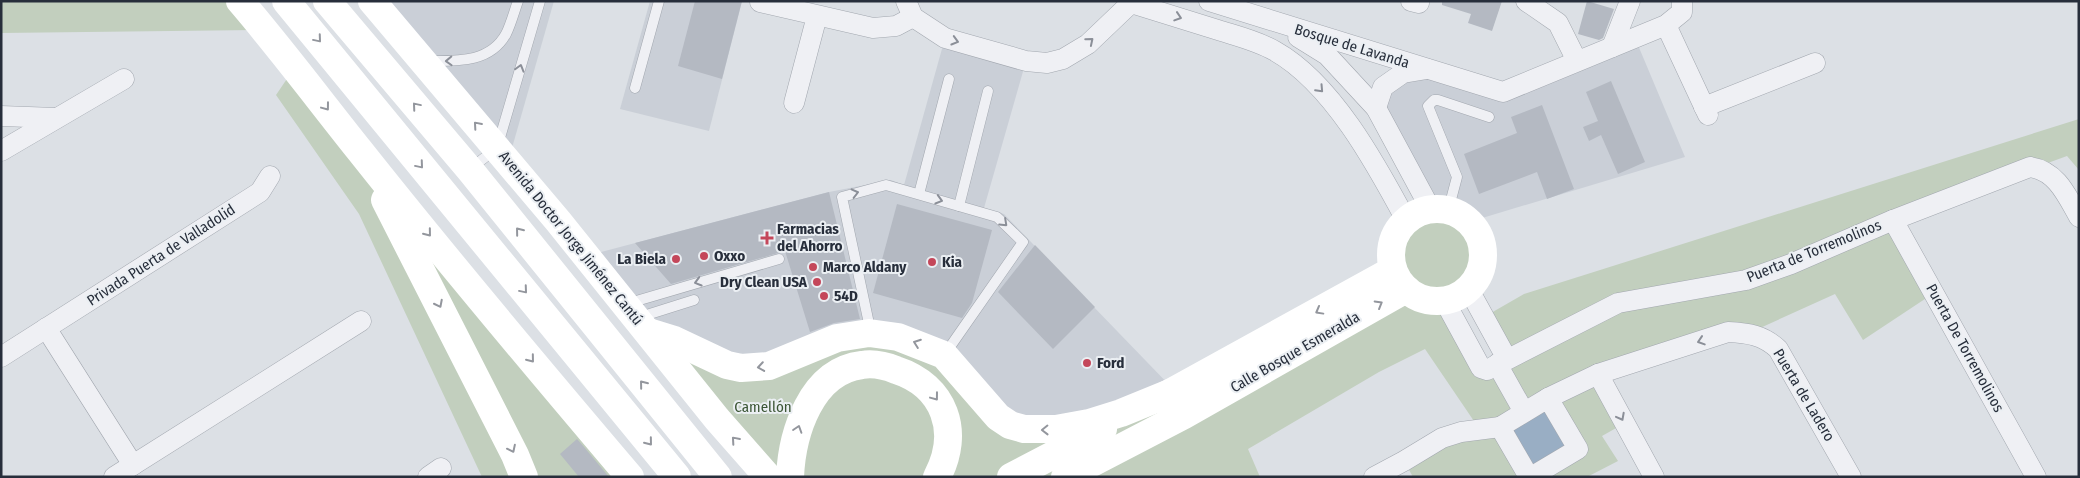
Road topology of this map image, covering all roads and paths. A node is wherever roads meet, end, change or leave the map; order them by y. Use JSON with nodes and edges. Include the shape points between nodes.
{"nodes":[{"id":1,"x":240,"y":1,"type":"edge"},
{"id":2,"x":286,"y":1,"type":"edge"},
{"id":3,"x":327,"y":1,"type":"edge"},
{"id":4,"x":518,"y":1,"type":"edge"},
{"id":5,"x":540,"y":1,"type":"edge"},
{"id":6,"x":659,"y":1,"type":"edge"},
{"id":7,"x":1209,"y":1,"type":"edge"},
{"id":8,"x":1411,"y":1,"type":"edge"},
{"id":9,"x":1419,"y":1,"type":"edge"},
{"id":10,"x":1526,"y":1,"type":"edge"},
{"id":11,"x":1630,"y":1,"type":"edge"},
{"id":12,"x":1682,"y":1,"type":"edge"},
{"id":13,"x":373,"y":2,"type":"edge"},
{"id":14,"x":760,"y":2,"type":"edge"},
{"id":15,"x":1153,"y":5,"type":"edge"},
{"id":16,"x":910,"y":9,"type":"edge"},
{"id":17,"x":817,"y":16,"type":"junction"},
{"id":18,"x":1277,"y":23,"type":"junction"},
{"id":19,"x":1666,"y":26,"type":"junction"},
{"id":20,"x":1612,"y":47,"type":"junction"},
{"id":21,"x":421,"y":60,"type":"junction"},
{"id":22,"x":1577,"y":60,"type":"junction"},
{"id":23,"x":1815,"y":63,"type":"dead end"},
{"id":24,"x":1427,"y":69,"type":"junction"},
{"id":25,"x":124,"y":79,"type":"dead end"},
{"id":26,"x":948,"y":79,"type":"dead end"},
{"id":27,"x":635,"y":88,"type":"dead end"},
{"id":28,"x":988,"y":91,"type":"dead end"},
{"id":29,"x":794,"y":104,"type":"dead end"},
{"id":30,"x":1378,"y":113,"type":"junction"},
{"id":31,"x":1,"y":116,"type":"edge"},
{"id":32,"x":1489,"y":117,"type":"dead end"},
{"id":33,"x":56,"y":118,"type":"junction"},
{"id":34,"x":497,"y":148,"type":"junction"},
{"id":35,"x":1,"y":151,"type":"edge"},
{"id":36,"x":361,"y":152,"type":"junction"},
{"id":37,"x":470,"y":170,"type":"junction"},
{"id":38,"x":270,"y":176,"type":"dead end"},
{"id":39,"x":919,"y":194,"type":"junction"},
{"id":40,"x":959,"y":206,"type":"junction"},
{"id":41,"x":1439,"y":210,"type":"junction"},
{"id":42,"x":2079,"y":217,"type":"edge"},
{"id":43,"x":1406,"y":220,"type":"junction"},
{"id":44,"x":1893,"y":220,"type":"junction"},
{"id":45,"x":779,"y":259,"type":"dead end"},
{"id":46,"x":1399,"y":279,"type":"junction"},
{"id":47,"x":1468,"y":288,"type":"junction"},
{"id":48,"x":694,"y":300,"type":"dead end"},
{"id":49,"x":1450,"y":311,"type":"junction"},
{"id":50,"x":636,"y":318,"type":"junction"},
{"id":51,"x":361,"y":321,"type":"dead end"},
{"id":52,"x":46,"y":328,"type":"junction"},
{"id":53,"x":871,"y":334,"type":"junction"},
{"id":54,"x":944,"y":355,"type":"junction"},
{"id":55,"x":1,"y":357,"type":"edge"},
{"id":56,"x":1495,"y":358,"type":"junction"},
{"id":57,"x":585,"y":364,"type":"junction"},
{"id":58,"x":1598,"y":374,"type":"junction"},
{"id":59,"x":1548,"y":398,"type":"junction"},
{"id":60,"x":1180,"y":403,"type":"junction"},
{"id":61,"x":1524,"y":412,"type":"junction"},
{"id":62,"x":1500,"y":427,"type":"junction"},
{"id":63,"x":133,"y":464,"type":"junction"},
{"id":64,"x":1408,"y":469,"type":"edge"},
{"id":65,"x":1539,"y":475,"type":"edge"},
{"id":66,"x":114,"y":477,"type":"edge"},
{"id":67,"x":524,"y":477,"type":"edge"},
{"id":68,"x":630,"y":477,"type":"edge"},
{"id":69,"x":644,"y":477,"type":"edge"},
{"id":70,"x":677,"y":477,"type":"edge"},
{"id":71,"x":718,"y":477,"type":"edge"},
{"id":72,"x":768,"y":477,"type":"edge"},
{"id":73,"x":790,"y":477,"type":"edge"},
{"id":74,"x":937,"y":477,"type":"edge"},
{"id":75,"x":1011,"y":477,"type":"edge"},
{"id":76,"x":1065,"y":477,"type":"edge"},
{"id":77,"x":1106,"y":477,"type":"edge"},
{"id":78,"x":1374,"y":477,"type":"edge"},
{"id":79,"x":1654,"y":477,"type":"edge"},
{"id":80,"x":1851,"y":477,"type":"edge"},
{"id":81,"x":2036,"y":477,"type":"edge"}],
"edges":[{"from":1,"to":36,"type":"main road","one_way":true},
{"from":2,"to":57,"type":"main road","one_way":true},
{"from":37,"to":3,"type":"main road","one_way":true},
{"from":4,"to":21,"type":"lane","one_way":true,"via":[[505,35],[492,50],[476,59]]},
{"from":34,"to":5,"type":"lane","one_way":true},
{"from":6,"to":27,"type":"lane"},
{"from":7,"to":18,"type":"street","name":"Bosque de Lavanda"},
{"from":8,"to":9,"type":"street"},
{"from":10,"to":22,"type":"street","via":[[1558,24]]},
{"from":11,"to":20,"type":"street"},
{"from":12,"to":19,"type":"street","name":"Bosque de Lavanda","via":[[1682,12]]},
{"from":13,"to":21,"type":"main road","name":"Avenida Doctor Jorge Jiménez Cantú"},
{"from":14,"to":17,"type":"street"},
{"from":16,"to":15,"type":"street","name":"Bosque de Lavanda","one_way":true,"via":[[945,38],[1026,61],[1047,63],[1063,59],[1088,44],[1131,2]]},
{"from":15,"to":43,"type":"street","name":"Bosque de Lavanda","one_way":true,"via":[[1274,50],[1302,69],[1338,108]]},
{"from":16,"to":17,"type":"street","via":[[896,26],[873,28]]},
{"from":17,"to":29,"type":"street"},
{"from":18,"to":24,"type":"street","name":"Bosque de Lavanda"},
{"from":18,"to":30,"type":"street","name":"Bosque de Lavanda","via":[[1327,56]]},
{"from":19,"to":20,"type":"street","name":"Bosque de Lavanda"},
{"from":19,"to":23,"type":"street","via":[[1706,111]]},
{"from":20,"to":22,"type":"street","name":"Bosque de Lavanda"},
{"from":34,"to":21,"type":"main road","name":"Avenida Doctor Jorge Jiménez Cantú","one_way":true},
{"from":22,"to":24,"type":"street","name":"Bosque de Lavanda","via":[[1503,92]]},
{"from":24,"to":30,"type":"street","name":"Bosque de Lavanda","via":[[1403,73],[1383,87]]},
{"from":25,"to":33,"type":"street"},
{"from":26,"to":39,"type":"lane"},
{"from":28,"to":40,"type":"lane"},
{"from":30,"to":41,"type":"street","name":"Bosque de Lavanda","via":[[1410,172]]},
{"from":31,"to":33,"type":"street"},
{"from":32,"to":41,"type":"lane","via":[[1438,100],[1428,106],[1457,177]]},
{"from":33,"to":35,"type":"street"},
{"from":34,"to":37,"type":"lane"},
{"from":34,"to":50,"type":"main road","name":"Avenida Doctor Jorge Jiménez Cantú"},
{"from":36,"to":67,"type":"main road","one_way":true},
{"from":36,"to":68,"type":"main road","one_way":true},
{"from":71,"to":37,"type":"main road","one_way":true},
{"from":38,"to":52,"type":"street","name":"Privada Puerta de Valladolid","via":[[260,192]]},
{"from":39,"to":40,"type":"lane","one_way":true},
{"from":53,"to":39,"type":"lane","one_way":true,"via":[[842,197],[886,185]]},
{"from":40,"to":54,"type":"lane","one_way":true,"via":[[997,217],[1023,242]]},
{"from":41,"to":43,"type":"main road"},
{"from":41,"to":47,"type":"main road","via":[[1456,213],[1469,222],[1477,234],[1482,248],[1482,263]]},
{"from":42,"to":44,"type":"street","name":"Puerta de Torremolinos","via":[[2051,175],[2030,167]]},
{"from":43,"to":46,"type":"main road","via":[[1396,232],[1391,247]]},
{"from":44,"to":56,"type":"street","name":"Puerta de Torremolinos","via":[[1746,280],[1618,303]]},
{"from":44,"to":81,"type":"street","name":"Puerta De Torremolinos"},
{"from":45,"to":50,"type":"lane","one_way":true},
{"from":46,"to":49,"type":"main road","via":[[1417,297]]},
{"from":46,"to":60,"type":"main road","name":"Calle Bosque Esmeralda"},
{"from":47,"to":49,"type":"main road","via":[[1457,296]]},
{"from":47,"to":56,"type":"street","via":[[1484,317]]},
{"from":48,"to":50,"type":"lane"},
{"from":49,"to":56,"type":"street"},
{"from":53,"to":50,"type":"main road","one_way":true,"via":[[837,338],[769,366],[741,368],[674,340]]},
{"from":72,"to":50,"type":"main road","name":"Avenida Doctor Jorge Jiménez Cantú","one_way":true},
{"from":51,"to":63,"type":"street"},
{"from":52,"to":55,"type":"street","name":"Privada Puerta de Valladolid"},
{"from":52,"to":63,"type":"street"},
{"from":54,"to":53,"type":"main road","one_way":true,"via":[[898,337]]},
{"from":60,"to":54,"type":"main road","one_way":true,"via":[[1056,429],[1024,429],[998,417]]},
{"from":56,"to":61,"type":"street"},
{"from":57,"to":69,"type":"main road"},
{"from":57,"to":70,"type":"main road","one_way":true},
{"from":58,"to":59,"type":"street","name":"Puerta de Ladero"},
{"from":58,"to":79,"type":"street","one_way":true},
{"from":80,"to":58,"type":"street","name":"Puerta de Ladero","one_way":true,"via":[[1778,349],[1768,339],[1749,333],[1728,332]]},
{"from":59,"to":61,"type":"street","name":"Puerta de Ladero"},
{"from":59,"to":65,"type":"street","via":[[1578,448]]},
{"from":60,"to":75,"type":"main road"},
{"from":60,"to":76,"type":"main road"},
{"from":60,"to":77,"type":"main road"},
{"from":61,"to":62,"type":"street","name":"Puerta de Ladero"},
{"from":62,"to":64,"type":"street","via":[[1442,438]]},
{"from":62,"to":65,"type":"street"},
{"from":63,"to":66,"type":"street"},
{"from":64,"to":78,"type":"street"},
{"from":73,"to":74,"type":"main road","one_way":true,"via":[[793,443],[802,416],[816,392],[833,376],[862,365],[878,365],[906,373],[921,381],[934,394],[947,421],[948,436]]}]}
